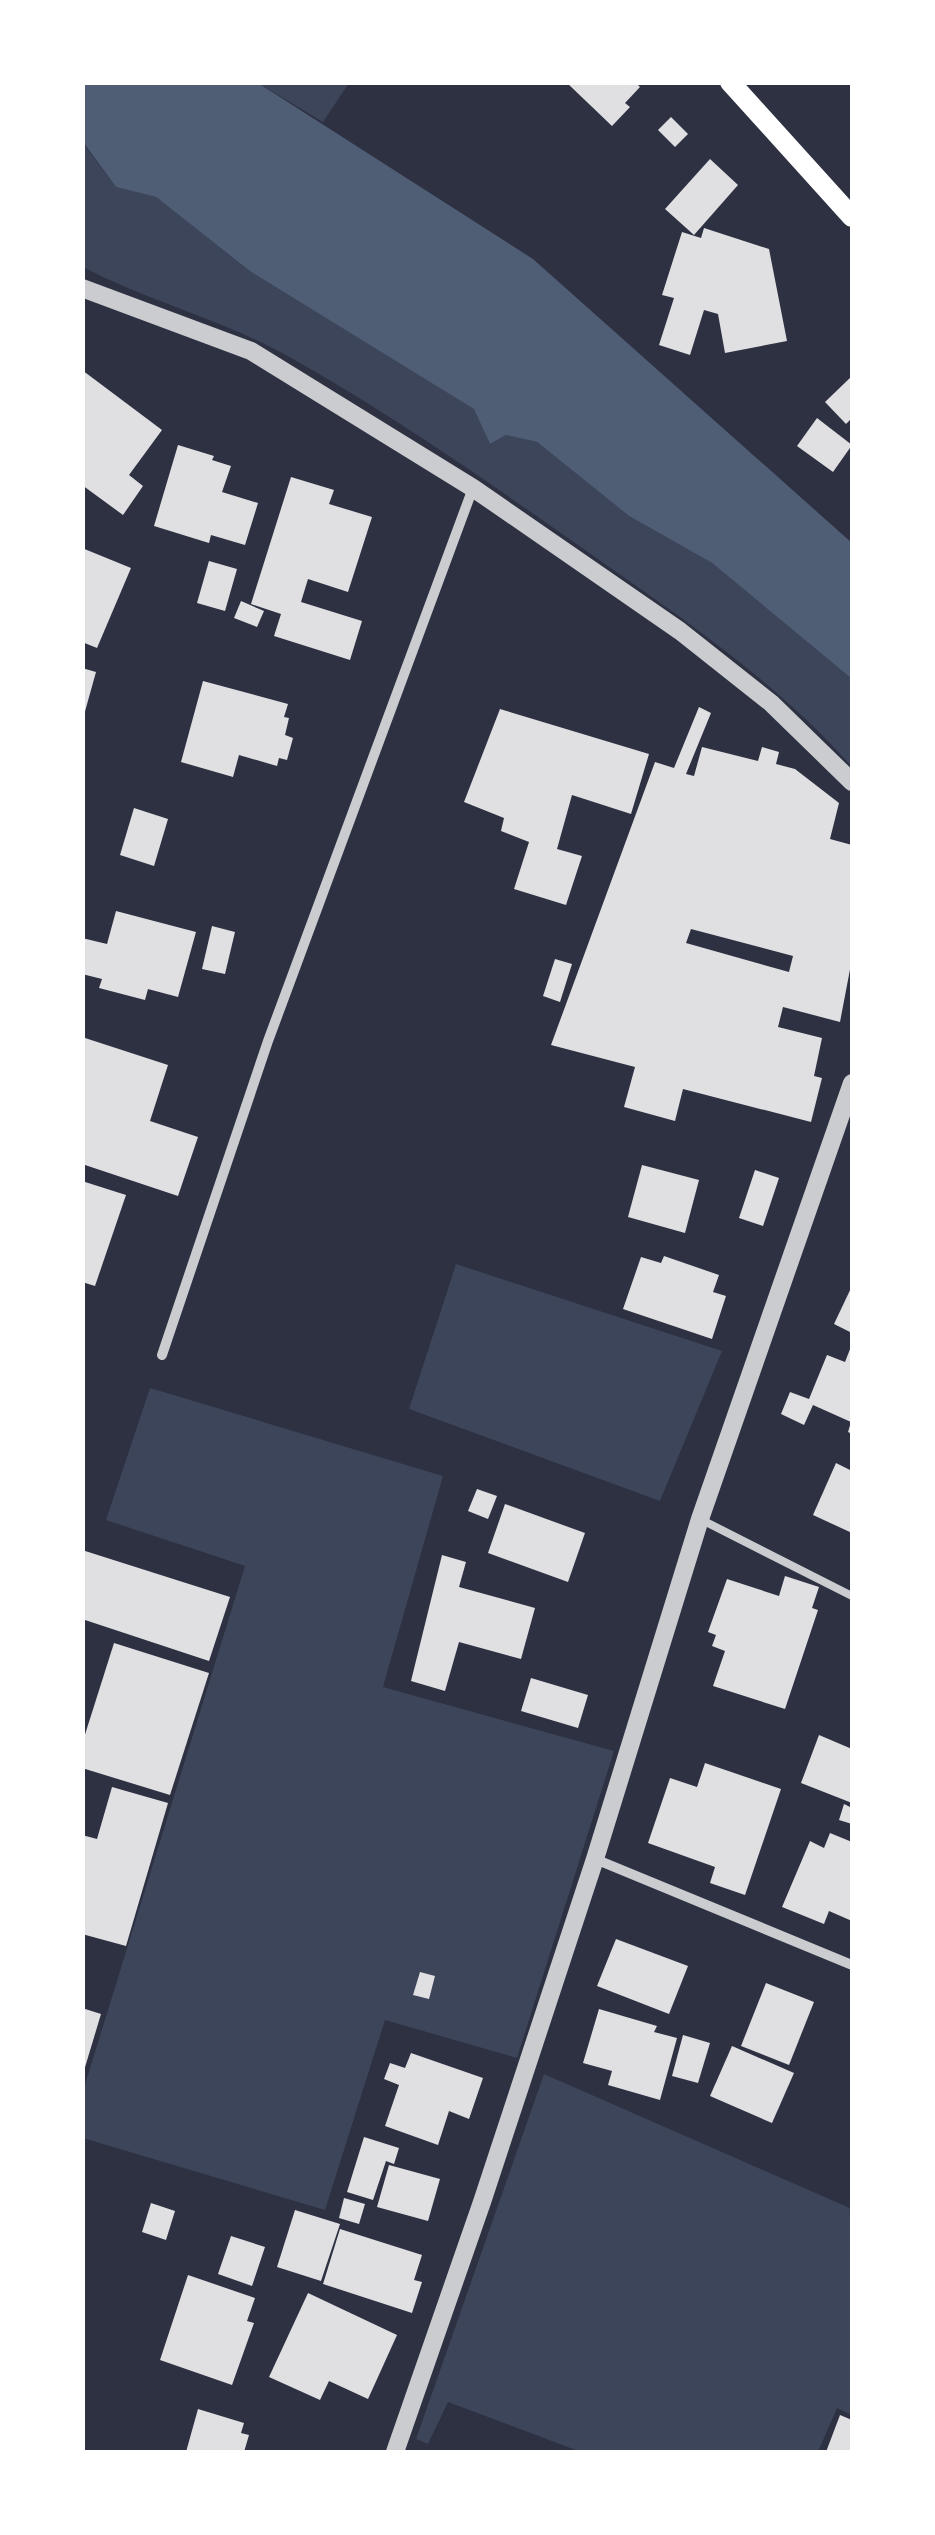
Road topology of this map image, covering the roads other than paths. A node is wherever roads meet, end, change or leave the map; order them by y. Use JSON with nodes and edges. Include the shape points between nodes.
{"nodes":[{"id":1,"x":730,"y":82,"type":"edge"},
{"id":2,"x":852,"y":217,"type":"edge"},
{"id":3,"x":82,"y":288,"type":"edge"},
{"id":4,"x":473,"y":488,"type":"junction"},
{"id":5,"x":852,"y":782,"type":"edge"},
{"id":6,"x":852,"y":1084,"type":"edge"},
{"id":7,"x":162,"y":1355,"type":"dead end"},
{"id":8,"x":700,"y":1519,"type":"junction"},
{"id":9,"x":852,"y":1596,"type":"edge"},
{"id":10,"x":595,"y":1860,"type":"junction"},
{"id":11,"x":852,"y":1965,"type":"edge"},
{"id":12,"x":395,"y":2452,"type":"edge"}],
"edges":[{"from":1,"to":2,"type":"main road"},
{"from":3,"to":4,"type":"street","via":[[250,351]]},
{"from":4,"to":5,"type":"street","via":[[680,631],[771,703]]},
{"from":4,"to":7,"type":"street","via":[[268,1041]]},
{"from":6,"to":8,"type":"street"},
{"from":8,"to":9,"type":"lane"},
{"from":8,"to":10,"type":"street"},
{"from":10,"to":11,"type":"street"},
{"from":10,"to":12,"type":"street"}]}
